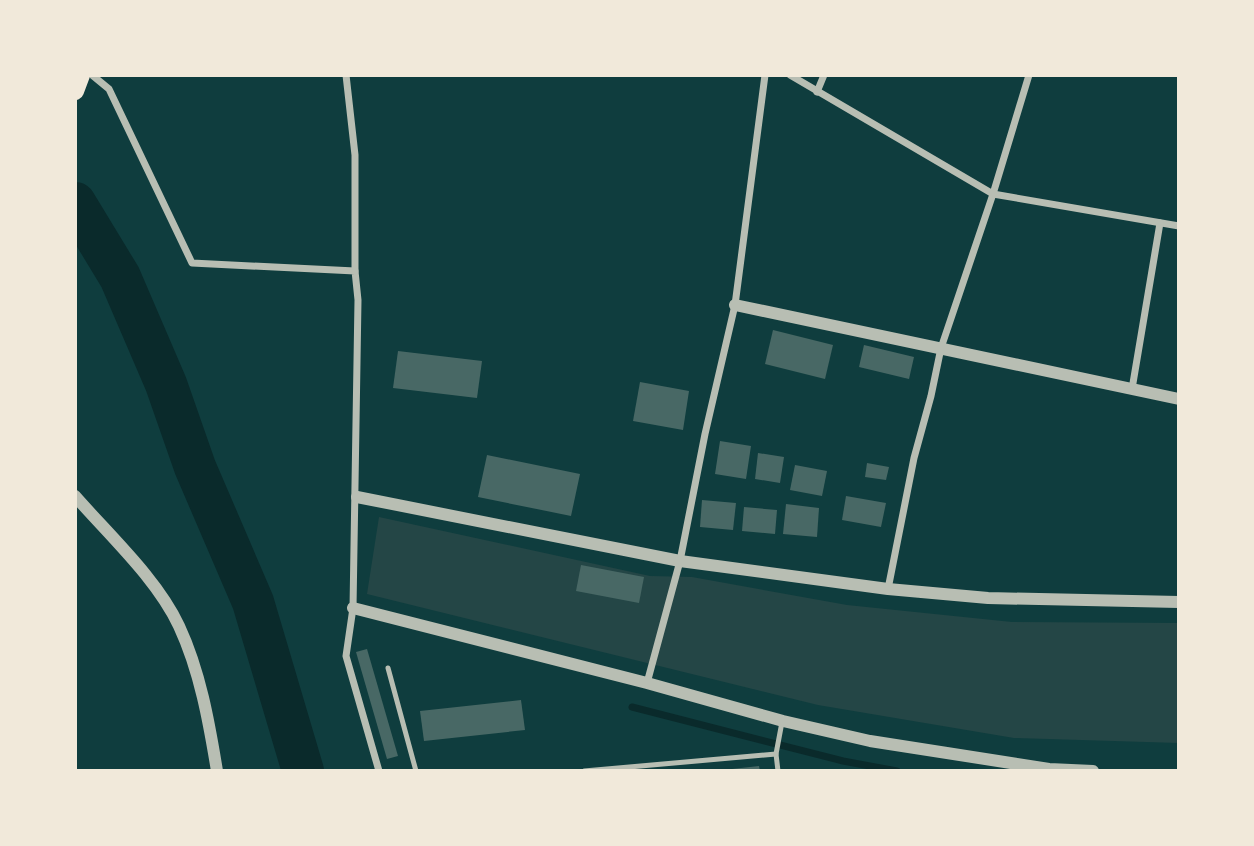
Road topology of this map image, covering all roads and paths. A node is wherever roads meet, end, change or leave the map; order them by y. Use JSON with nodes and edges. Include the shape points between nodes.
{"nodes":[{"id":1,"x":81,"y":75,"type":"edge"},
{"id":2,"x":92,"y":75,"type":"edge"},
{"id":3,"x":346,"y":75,"type":"edge"},
{"id":4,"x":765,"y":75,"type":"edge"},
{"id":5,"x":790,"y":75,"type":"edge"},
{"id":6,"x":824,"y":75,"type":"edge"},
{"id":7,"x":1029,"y":75,"type":"edge"},
{"id":8,"x":75,"y":91,"type":"edge"},
{"id":9,"x":817,"y":92,"type":"junction"},
{"id":10,"x":993,"y":194,"type":"junction"},
{"id":11,"x":1160,"y":223,"type":"junction"},
{"id":12,"x":1179,"y":226,"type":"edge"},
{"id":13,"x":355,"y":271,"type":"junction"},
{"id":14,"x":735,"y":305,"type":"junction"},
{"id":15,"x":941,"y":348,"type":"junction"},
{"id":16,"x":1132,"y":389,"type":"junction"},
{"id":17,"x":1179,"y":399,"type":"edge"},
{"id":18,"x":75,"y":496,"type":"edge"},
{"id":19,"x":357,"y":497,"type":"junction"},
{"id":20,"x":680,"y":561,"type":"junction"},
{"id":21,"x":888,"y":589,"type":"junction"},
{"id":22,"x":1179,"y":602,"type":"edge"},
{"id":23,"x":353,"y":608,"type":"junction"},
{"id":24,"x":388,"y":668,"type":"dead end"},
{"id":25,"x":647,"y":683,"type":"junction"},
{"id":26,"x":781,"y":727,"type":"junction"},
{"id":27,"x":776,"y":753,"type":"junction"},
{"id":28,"x":217,"y":771,"type":"edge"},
{"id":29,"x":379,"y":771,"type":"edge"},
{"id":30,"x":416,"y":771,"type":"edge"},
{"id":31,"x":584,"y":771,"type":"edge"},
{"id":32,"x":778,"y":771,"type":"edge"},
{"id":33,"x":1093,"y":771,"type":"edge"}],
"edges":[{"from":1,"to":8,"type":"main road"},
{"from":2,"to":13,"type":"street","via":[[109,89],[192,263]]},
{"from":3,"to":13,"type":"street","via":[[355,155]]},
{"from":4,"to":14,"type":"street"},
{"from":5,"to":9,"type":"street"},
{"from":6,"to":9,"type":"street"},
{"from":7,"to":10,"type":"street"},
{"from":9,"to":10,"type":"street"},
{"from":10,"to":11,"type":"street"},
{"from":10,"to":15,"type":"street"},
{"from":11,"to":12,"type":"street"},
{"from":11,"to":16,"type":"street"},
{"from":13,"to":19,"type":"street"},
{"from":14,"to":15,"type":"street"},
{"from":14,"to":20,"type":"street"},
{"from":15,"to":16,"type":"street"},
{"from":15,"to":21,"type":"street"},
{"from":16,"to":17,"type":"street"},
{"from":18,"to":28,"type":"street","via":[[155,588],[178,624],[195,665]]},
{"from":19,"to":20,"type":"street"},
{"from":19,"to":23,"type":"street"},
{"from":20,"to":21,"type":"street"},
{"from":20,"to":25,"type":"street"},
{"from":21,"to":22,"type":"street","via":[[988,598]]},
{"from":23,"to":25,"type":"street"},
{"from":23,"to":29,"type":"street","via":[[346,656]]},
{"from":24,"to":30,"type":"lane"},
{"from":25,"to":26,"type":"street"},
{"from":26,"to":27,"type":"lane"},
{"from":26,"to":33,"type":"street","via":[[1049,769]]},
{"from":27,"to":31,"type":"lane"},
{"from":27,"to":32,"type":"lane"}]}
